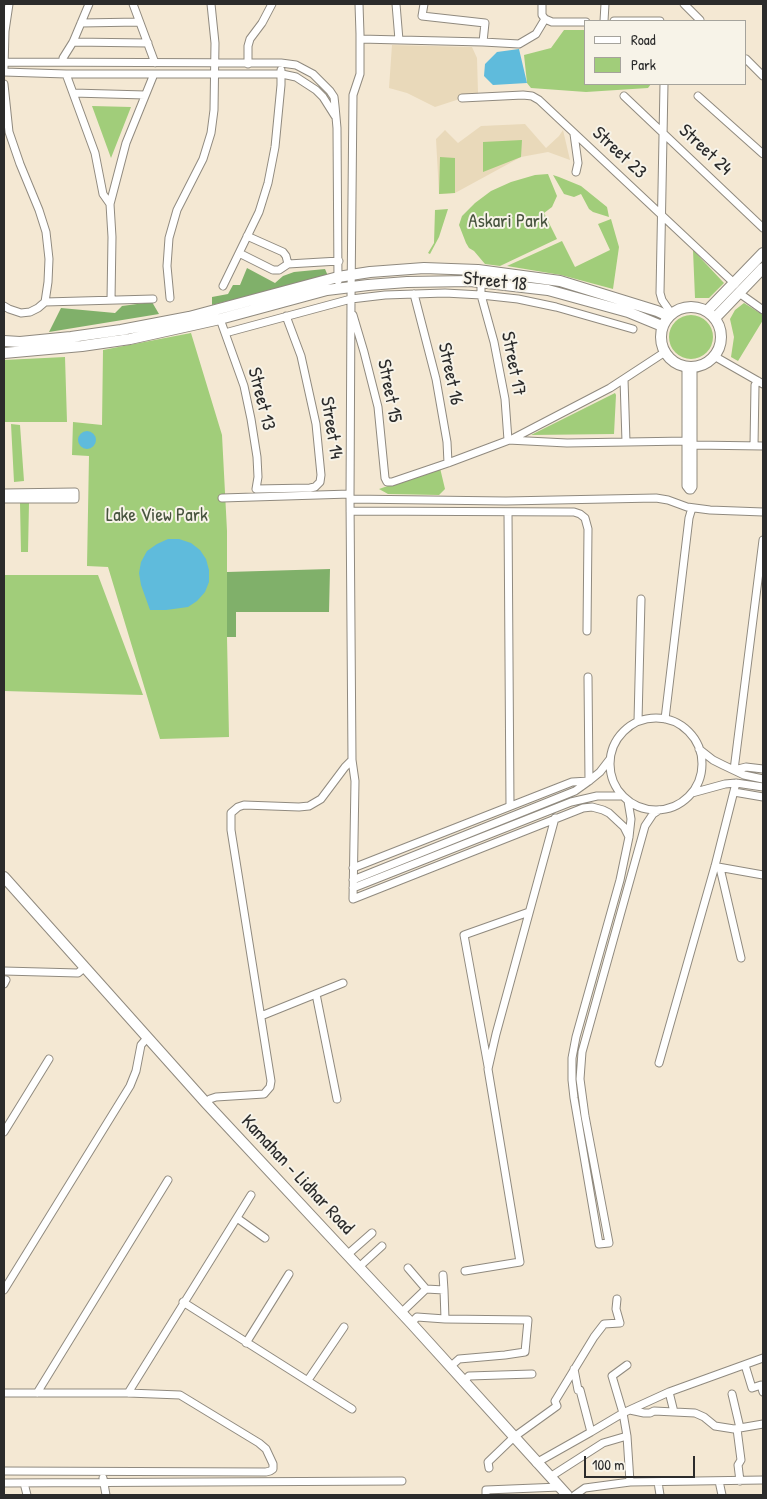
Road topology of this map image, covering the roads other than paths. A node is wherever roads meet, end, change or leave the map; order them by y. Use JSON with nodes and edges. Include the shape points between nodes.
{"nodes":[{"id":1,"x":9,"y":4,"type":"edge"},
{"id":2,"x":89,"y":4,"type":"edge"},
{"id":3,"x":133,"y":4,"type":"edge"},
{"id":4,"x":211,"y":4,"type":"edge"},
{"id":5,"x":272,"y":4,"type":"edge"},
{"id":6,"x":359,"y":4,"type":"edge"},
{"id":7,"x":396,"y":4,"type":"edge"},
{"id":8,"x":424,"y":4,"type":"edge"},
{"id":9,"x":542,"y":4,"type":"edge"},
{"id":10,"x":605,"y":4,"type":"edge"},
{"id":11,"x":684,"y":4,"type":"edge"},
{"id":12,"x":545,"y":19,"type":"junction"},
{"id":13,"x":604,"y":20,"type":"edge"},
{"id":14,"x":700,"y":20,"type":"dead end"},
{"id":15,"x":139,"y":22,"type":"junction"},
{"id":16,"x":584,"y":22,"type":"edge"},
{"id":17,"x":81,"y":23,"type":"junction"},
{"id":18,"x":360,"y":39,"type":"junction"},
{"id":19,"x":399,"y":40,"type":"junction"},
{"id":20,"x":72,"y":42,"type":"junction"},
{"id":21,"x":483,"y":42,"type":"junction"},
{"id":22,"x":148,"y":43,"type":"junction"},
{"id":23,"x":747,"y":60,"type":"edge"},
{"id":24,"x":4,"y":62,"type":"edge"},
{"id":25,"x":63,"y":62,"type":"junction"},
{"id":26,"x":154,"y":63,"type":"junction"},
{"id":27,"x":281,"y":63,"type":"junction"},
{"id":28,"x":215,"y":64,"type":"junction"},
{"id":29,"x":248,"y":64,"type":"junction"},
{"id":30,"x":4,"y":70,"type":"edge"},
{"id":31,"x":66,"y":74,"type":"junction"},
{"id":32,"x":154,"y":74,"type":"junction"},
{"id":33,"x":215,"y":74,"type":"junction"},
{"id":34,"x":282,"y":74,"type":"junction"},
{"id":35,"x":763,"y":76,"type":"edge"},
{"id":36,"x":4,"y":84,"type":"edge"},
{"id":37,"x":664,"y":85,"type":"edge"},
{"id":38,"x":73,"y":93,"type":"junction"},
{"id":39,"x":145,"y":94,"type":"junction"},
{"id":40,"x":624,"y":96,"type":"dead end"},
{"id":41,"x":698,"y":96,"type":"dead end"},
{"id":42,"x":462,"y":98,"type":"dead end"},
{"id":43,"x":335,"y":116,"type":"junction"},
{"id":44,"x":663,"y":133,"type":"junction"},
{"id":45,"x":574,"y":134,"type":"junction"},
{"id":46,"x":763,"y":154,"type":"edge"},
{"id":47,"x":576,"y":172,"type":"dead end"},
{"id":48,"x":110,"y":204,"type":"junction"},
{"id":49,"x":663,"y":217,"type":"junction"},
{"id":50,"x":763,"y":228,"type":"edge"},
{"id":51,"x":247,"y":236,"type":"junction"},
{"id":52,"x":239,"y":253,"type":"junction"},
{"id":53,"x":763,"y":253,"type":"edge"},
{"id":54,"x":339,"y":261,"type":"junction"},
{"id":55,"x":288,"y":264,"type":"junction"},
{"id":56,"x":763,"y":268,"type":"edge"},
{"id":57,"x":352,"y":275,"type":"junction"},
{"id":58,"x":338,"y":277,"type":"junction"},
{"id":59,"x":481,"y":282,"type":"junction"},
{"id":60,"x":223,"y":286,"type":"dead end"},
{"id":61,"x":351,"y":287,"type":"junction"},
{"id":62,"x":339,"y":288,"type":"junction"},
{"id":63,"x":737,"y":289,"type":"junction"},
{"id":64,"x":414,"y":294,"type":"junction"},
{"id":65,"x":481,"y":295,"type":"junction"},
{"id":66,"x":170,"y":298,"type":"dead end"},
{"id":67,"x":153,"y":299,"type":"dead end"},
{"id":68,"x":351,"y":299,"type":"junction"},
{"id":69,"x":111,"y":300,"type":"junction"},
{"id":70,"x":44,"y":302,"type":"junction"},
{"id":71,"x":4,"y":306,"type":"edge"},
{"id":72,"x":351,"y":308,"type":"junction"},
{"id":73,"x":763,"y":310,"type":"edge"},
{"id":74,"x":711,"y":314,"type":"junction"},
{"id":75,"x":669,"y":315,"type":"junction"},
{"id":76,"x":286,"y":316,"type":"junction"},
{"id":77,"x":220,"y":319,"type":"junction"},
{"id":78,"x":662,"y":326,"type":"junction"},
{"id":79,"x":632,"y":329,"type":"dead end"},
{"id":80,"x":225,"y":333,"type":"junction"},
{"id":81,"x":4,"y":341,"type":"edge"},
{"id":82,"x":664,"y":352,"type":"junction"},
{"id":83,"x":4,"y":353,"type":"edge"},
{"id":84,"x":714,"y":356,"type":"junction"},
{"id":85,"x":690,"y":367,"type":"junction"},
{"id":86,"x":624,"y":379,"type":"junction"},
{"id":87,"x":761,"y":382,"type":"edge"},
{"id":88,"x":508,"y":440,"type":"junction"},
{"id":89,"x":626,"y":442,"type":"junction"},
{"id":90,"x":690,"y":443,"type":"junction"},
{"id":91,"x":754,"y":446,"type":"junction"},
{"id":92,"x":763,"y":446,"type":"edge"},
{"id":93,"x":448,"y":463,"type":"junction"},
{"id":94,"x":256,"y":489,"type":"joint"},
{"id":95,"x":4,"y":493,"type":"edge"},
{"id":96,"x":20,"y":495,"type":"junction"},
{"id":97,"x":350,"y":496,"type":"junction"},
{"id":98,"x":222,"y":498,"type":"dead end"},
{"id":99,"x":4,"y":499,"type":"edge"},
{"id":100,"x":692,"y":508,"type":"junction"},
{"id":101,"x":350,"y":511,"type":"junction"},
{"id":102,"x":508,"y":512,"type":"junction"},
{"id":103,"x":763,"y":512,"type":"edge"},
{"id":104,"x":763,"y":540,"type":"edge"},
{"id":105,"x":641,"y":599,"type":"dead end"},
{"id":106,"x":587,"y":631,"type":"dead end"},
{"id":107,"x":588,"y":677,"type":"dead end"},
{"id":108,"x":665,"y":719,"type":"junction"},
{"id":109,"x":638,"y":722,"type":"junction"},
{"id":110,"x":699,"y":749,"type":"junction"},
{"id":111,"x":610,"y":759,"type":"junction"},
{"id":112,"x":352,"y":760,"type":"junction"},
{"id":113,"x":763,"y":769,"type":"edge"},
{"id":114,"x":734,"y":770,"type":"junction"},
{"id":115,"x":763,"y":779,"type":"edge"},
{"id":116,"x":589,"y":781,"type":"junction"},
{"id":117,"x":736,"y":783,"type":"junction"},
{"id":118,"x":763,"y":787,"type":"edge"},
{"id":119,"x":734,"y":792,"type":"junction"},
{"id":120,"x":692,"y":793,"type":"junction"},
{"id":121,"x":763,"y":797,"type":"edge"},
{"id":122,"x":625,"y":798,"type":"junction"},
{"id":123,"x":510,"y":806,"type":"junction"},
{"id":124,"x":659,"y":810,"type":"junction"},
{"id":125,"x":555,"y":818,"type":"junction"},
{"id":126,"x":629,"y":837,"type":"junction"},
{"id":127,"x":718,"y":867,"type":"junction"},
{"id":128,"x":353,"y":868,"type":"junction"},
{"id":129,"x":763,"y":875,"type":"edge"},
{"id":130,"x":4,"y":877,"type":"edge"},
{"id":131,"x":353,"y":884,"type":"junction"},
{"id":132,"x":529,"y":912,"type":"junction"},
{"id":133,"x":741,"y":958,"type":"dead end"},
{"id":134,"x":84,"y":968,"type":"junction"},
{"id":135,"x":4,"y":971,"type":"edge"},
{"id":136,"x":343,"y":983,"type":"dead end"},
{"id":137,"x":316,"y":994,"type":"junction"},
{"id":138,"x":261,"y":1016,"type":"junction"},
{"id":139,"x":146,"y":1038,"type":"junction"},
{"id":140,"x":49,"y":1059,"type":"dead end"},
{"id":141,"x":659,"y":1063,"type":"dead end"},
{"id":142,"x":488,"y":1069,"type":"junction"},
{"id":143,"x":337,"y":1099,"type":"dead end"},
{"id":144,"x":206,"y":1103,"type":"junction"},
{"id":145,"x":4,"y":1132,"type":"edge"},
{"id":146,"x":168,"y":1180,"type":"dead end"},
{"id":147,"x":251,"y":1195,"type":"dead end"},
{"id":148,"x":237,"y":1218,"type":"junction"},
{"id":149,"x":372,"y":1233,"type":"dead end"},
{"id":150,"x":265,"y":1238,"type":"dead end"},
{"id":151,"x":382,"y":1246,"type":"dead end"},
{"id":152,"x":348,"y":1255,"type":"junction"},
{"id":153,"x":358,"y":1267,"type":"junction"},
{"id":154,"x":408,"y":1268,"type":"dead end"},
{"id":155,"x":465,"y":1271,"type":"dead end"},
{"id":156,"x":289,"y":1274,"type":"dead end"},
{"id":157,"x":443,"y":1275,"type":"dead end"},
{"id":158,"x":5,"y":1287,"type":"edge"},
{"id":159,"x":426,"y":1289,"type":"junction"},
{"id":160,"x":444,"y":1290,"type":"junction"},
{"id":161,"x":617,"y":1299,"type":"dead end"},
{"id":162,"x":183,"y":1302,"type":"junction"},
{"id":163,"x":401,"y":1313,"type":"junction"},
{"id":164,"x":445,"y":1319,"type":"junction"},
{"id":165,"x":411,"y":1323,"type":"junction"},
{"id":166,"x":344,"y":1327,"type":"dead end"},
{"id":167,"x":246,"y":1343,"type":"junction"},
{"id":168,"x":763,"y":1358,"type":"edge"},
{"id":169,"x":627,"y":1365,"type":"dead end"},
{"id":170,"x":745,"y":1365,"type":"junction"},
{"id":171,"x":450,"y":1367,"type":"junction"},
{"id":172,"x":574,"y":1369,"type":"junction"},
{"id":173,"x":532,"y":1374,"type":"dead end"},
{"id":174,"x":308,"y":1380,"type":"junction"},
{"id":175,"x":463,"y":1382,"type":"junction"},
{"id":176,"x":670,"y":1392,"type":"junction"},
{"id":177,"x":763,"y":1392,"type":"edge"},
{"id":178,"x":4,"y":1393,"type":"edge"},
{"id":179,"x":37,"y":1393,"type":"junction"},
{"id":180,"x":128,"y":1393,"type":"junction"},
{"id":181,"x":732,"y":1394,"type":"dead end"},
{"id":182,"x":352,"y":1409,"type":"dead end"},
{"id":183,"x":627,"y":1411,"type":"junction"},
{"id":184,"x":674,"y":1412,"type":"junction"},
{"id":185,"x":763,"y":1424,"type":"edge"},
{"id":186,"x":739,"y":1428,"type":"junction"},
{"id":187,"x":591,"y":1432,"type":"junction"},
{"id":188,"x":628,"y":1436,"type":"junction"},
{"id":189,"x":514,"y":1437,"type":"junction"},
{"id":190,"x":536,"y":1463,"type":"junction"},
{"id":191,"x":489,"y":1468,"type":"dead end"},
{"id":192,"x":4,"y":1470,"type":"edge"},
{"id":193,"x":102,"y":1471,"type":"junction"},
{"id":194,"x":550,"y":1477,"type":"junction"},
{"id":195,"x":402,"y":1480,"type":"dead end"},
{"id":196,"x":740,"y":1480,"type":"junction"},
{"id":197,"x":763,"y":1480,"type":"edge"},
{"id":198,"x":719,"y":1481,"type":"junction"},
{"id":199,"x":104,"y":1482,"type":"junction"},
{"id":200,"x":630,"y":1482,"type":"junction"},
{"id":201,"x":658,"y":1482,"type":"junction"},
{"id":202,"x":4,"y":1483,"type":"edge"},
{"id":203,"x":24,"y":1483,"type":"junction"},
{"id":204,"x":563,"y":1491,"type":"edge"},
{"id":205,"x":27,"y":1495,"type":"edge"},
{"id":206,"x":106,"y":1495,"type":"edge"},
{"id":207,"x":486,"y":1495,"type":"edge"},
{"id":208,"x":575,"y":1495,"type":"edge"},
{"id":209,"x":660,"y":1495,"type":"edge"},
{"id":210,"x":722,"y":1495,"type":"edge"}],
"edges":[{"from":1,"to":24,"type":"street"},
{"from":2,"to":17,"type":"street"},
{"from":3,"to":15,"type":"street"},
{"from":4,"to":28,"type":"street"},
{"from":5,"to":29,"type":"street","via":[[250,39]]},
{"from":6,"to":18,"type":"street"},
{"from":7,"to":19,"type":"street"},
{"from":8,"to":21,"type":"street","via":[[422,16],[486,23]]},
{"from":9,"to":12,"type":"street"},
{"from":10,"to":13,"type":"street"},
{"from":11,"to":14,"type":"street"},
{"from":12,"to":16,"type":"street"},
{"from":12,"to":21,"type":"street","via":[[536,34],[519,44]]},
{"from":15,"to":17,"type":"street"},
{"from":15,"to":22,"type":"street"},
{"from":17,"to":20,"type":"street"},
{"from":18,"to":19,"type":"street"},
{"from":18,"to":57,"type":"street","via":[[360,74],[352,95]]},
{"from":19,"to":21,"type":"street"},
{"from":20,"to":22,"type":"street"},
{"from":20,"to":25,"type":"street"},
{"from":22,"to":26,"type":"street"},
{"from":23,"to":35,"type":"street"},
{"from":24,"to":25,"type":"street"},
{"from":24,"to":30,"type":"street"},
{"from":25,"to":26,"type":"street"},
{"from":26,"to":28,"type":"street"},
{"from":27,"to":29,"type":"street"},
{"from":27,"to":34,"type":"street"},
{"from":27,"to":43,"type":"street","via":[[304,68],[322,82],[334,97]]},
{"from":28,"to":29,"type":"street"},
{"from":28,"to":33,"type":"street"},
{"from":30,"to":31,"type":"street"},
{"from":31,"to":32,"type":"street"},
{"from":31,"to":38,"type":"street"},
{"from":32,"to":33,"type":"street"},
{"from":32,"to":39,"type":"street"},
{"from":33,"to":34,"type":"street"},
{"from":33,"to":66,"type":"street","via":[[211,133],[203,159],[177,210],[169,238]]},
{"from":34,"to":43,"type":"street","via":[[296,77],[316,90]]},
{"from":34,"to":51,"type":"street","via":[[270,174],[259,212]]},
{"from":36,"to":70,"type":"street","via":[[9,132],[46,232],[49,259]]},
{"from":37,"to":44,"type":"street"},
{"from":38,"to":39,"type":"street"},
{"from":38,"to":48,"type":"street","via":[[95,153],[103,194]]},
{"from":39,"to":48,"type":"street","via":[[126,143]]},
{"from":40,"to":44,"type":"street","name":"Street 24"},
{"from":41,"to":46,"type":"street"},
{"from":42,"to":45,"type":"street","name":"Street 23","via":[[532,96]]},
{"from":43,"to":54,"type":"street"},
{"from":44,"to":49,"type":"street"},
{"from":44,"to":50,"type":"street","name":"Street 24"},
{"from":45,"to":47,"type":"street"},
{"from":45,"to":49,"type":"street","name":"Street 23"},
{"from":48,"to":69,"type":"street"},
{"from":49,"to":63,"type":"street","name":"Street 23"},
{"from":49,"to":75,"type":"street","via":[[660,293]]},
{"from":51,"to":52,"type":"street"},
{"from":51,"to":55,"type":"street","via":[[283,252]]},
{"from":52,"to":55,"type":"street","via":[[273,270]]},
{"from":52,"to":60,"type":"street"},
{"from":53,"to":63,"type":"street"},
{"from":54,"to":55,"type":"street"},
{"from":54,"to":58,"type":"street"},
{"from":56,"to":63,"type":"street"},
{"from":57,"to":58,"type":"street"},
{"from":57,"to":61,"type":"street"},
{"from":57,"to":75,"type":"street","via":[[424,268],[518,275],[560,281]]},
{"from":58,"to":62,"type":"street"},
{"from":58,"to":81,"type":"street","via":[[158,324],[71,337]]},
{"from":59,"to":61,"type":"street","via":[[425,281]]},
{"from":59,"to":65,"type":"street","name":"Street 17"},
{"from":59,"to":78,"type":"street","via":[[548,290],[628,312]]},
{"from":61,"to":62,"type":"street"},
{"from":61,"to":68,"type":"street"},
{"from":62,"to":77,"type":"street"},
{"from":63,"to":73,"type":"street","name":"Street 23"},
{"from":63,"to":74,"type":"street"},
{"from":64,"to":65,"type":"street","name":"Street 18"},
{"from":64,"to":68,"type":"street","name":"Street 18"},
{"from":64,"to":93,"type":"street","name":"Street 16","via":[[436,378]]},
{"from":65,"to":79,"type":"street","name":"Street 18","via":[[556,307]]},
{"from":65,"to":88,"type":"street","name":"Street 17","via":[[505,399]]},
{"from":67,"to":69,"type":"street"},
{"from":68,"to":72,"type":"street"},
{"from":68,"to":76,"type":"street","name":"Street 18"},
{"from":69,"to":70,"type":"street"},
{"from":70,"to":71,"type":"street","via":[[30,312],[21,313]]},
{"from":72,"to":93,"type":"street","name":"Street 15","via":[[378,407],[387,482]]},
{"from":72,"to":97,"type":"street"},
{"from":74,"to":75,"type":"street","via":[[689,306]]},
{"from":74,"to":84,"type":"street","via":[[719,325],[721,341]]},
{"from":75,"to":78,"type":"street"},
{"from":76,"to":80,"type":"street","name":"Street 18"},
{"from":76,"to":94,"type":"street","name":"Street 14","via":[[301,356],[314,414],[320,482],[310,488]]},
{"from":77,"to":80,"type":"street","name":"Street 13"},
{"from":77,"to":83,"type":"street","via":[[130,339]]},
{"from":78,"to":82,"type":"street","via":[[660,340]]},
{"from":80,"to":94,"type":"street","name":"Street 13","via":[[244,386],[251,419],[257,457]]},
{"from":82,"to":85,"type":"street","via":[[674,362]]},
{"from":82,"to":86,"type":"street"},
{"from":84,"to":85,"type":"street","via":[[705,364]]},
{"from":84,"to":87,"type":"street"},
{"from":85,"to":90,"type":"street"},
{"from":86,"to":88,"type":"street"},
{"from":86,"to":89,"type":"street"},
{"from":87,"to":91,"type":"street","via":[[756,385]]},
{"from":88,"to":89,"type":"street"},
{"from":88,"to":93,"type":"street"},
{"from":89,"to":90,"type":"street"},
{"from":90,"to":90,"type":"street","via":[[693,487],[691,490],[686,488]]},
{"from":90,"to":91,"type":"street"},
{"from":91,"to":92,"type":"street"},
{"from":95,"to":96,"type":"street"},
{"from":96,"to":96,"type":"street","via":[[75,492],[74,498]]},
{"from":96,"to":99,"type":"street"},
{"from":97,"to":98,"type":"street"},
{"from":97,"to":100,"type":"street","via":[[506,501],[656,498]]},
{"from":97,"to":101,"type":"street"},
{"from":100,"to":103,"type":"street"},
{"from":100,"to":108,"type":"street"},
{"from":101,"to":102,"type":"street"},
{"from":101,"to":112,"type":"street"},
{"from":102,"to":106,"type":"street","via":[[574,512],[584,518],[588,529]]},
{"from":102,"to":123,"type":"street"},
{"from":104,"to":114,"type":"street"},
{"from":105,"to":109,"type":"street"},
{"from":107,"to":116,"type":"street"},
{"from":108,"to":109,"type":"street"},
{"from":108,"to":110,"type":"street","via":[[686,730]]},
{"from":109,"to":111,"type":"street","via":[[622,732]]},
{"from":110,"to":114,"type":"street"},
{"from":110,"to":120,"type":"street","via":[[702,767]]},
{"from":111,"to":116,"type":"street"},
{"from":111,"to":122,"type":"street","via":[[614,785]]},
{"from":112,"to":128,"type":"street","via":[[355,781]]},
{"from":112,"to":138,"type":"street","via":[[321,799],[309,806],[244,805],[232,813],[231,830]]},
{"from":113,"to":114,"type":"street","via":[[746,767]]},
{"from":114,"to":115,"type":"street"},
{"from":116,"to":123,"type":"street","via":[[572,782]]},
{"from":116,"to":131,"type":"street","via":[[575,790]]},
{"from":117,"to":118,"type":"street"},
{"from":117,"to":119,"type":"street"},
{"from":117,"to":120,"type":"street"},
{"from":119,"to":121,"type":"street"},
{"from":119,"to":127,"type":"street"},
{"from":120,"to":124,"type":"street","via":[[672,808]]},
{"from":122,"to":124,"type":"street","via":[[643,808]]},
{"from":122,"to":126,"type":"street","via":[[631,820]]},
{"from":122,"to":131,"type":"street","via":[[597,796],[571,802]]},
{"from":123,"to":128,"type":"street"},
{"from":124,"to":126,"type":"street","via":[[645,826],[582,1052],[582,1099],[609,1244],[599,1244],[574,1098],[572,1058]]},
{"from":125,"to":126,"type":"street","via":[[592,807],[616,819]]},
{"from":125,"to":131,"type":"street","via":[[353,898]]},
{"from":125,"to":132,"type":"street"},
{"from":127,"to":129,"type":"street"},
{"from":127,"to":133,"type":"street"},
{"from":127,"to":141,"type":"street"},
{"from":128,"to":131,"type":"street"},
{"from":130,"to":134,"type":"street","name":"Kamahan - Lidhar Road"},
{"from":132,"to":142,"type":"street"},
{"from":132,"to":142,"type":"street","via":[[464,935]]},
{"from":134,"to":135,"type":"street","via":[[78,973]]},
{"from":134,"to":139,"type":"street","name":"Kamahan - Lidhar Road"},
{"from":136,"to":137,"type":"street"},
{"from":137,"to":138,"type":"street"},
{"from":137,"to":143,"type":"street"},
{"from":138,"to":144,"type":"street","via":[[271,1081],[268,1090],[264,1094],[212,1098]]},
{"from":139,"to":144,"type":"street","name":"Kamahan - Lidhar Road"},
{"from":139,"to":158,"type":"street","via":[[141,1045],[130,1086]]},
{"from":140,"to":145,"type":"street"},
{"from":142,"to":155,"type":"street","via":[[520,1262]]},
{"from":144,"to":152,"type":"street","name":"Kamahan - Lidhar Road"},
{"from":146,"to":179,"type":"street"},
{"from":147,"to":148,"type":"street"},
{"from":148,"to":150,"type":"street"},
{"from":148,"to":162,"type":"street"},
{"from":149,"to":152,"type":"street"},
{"from":151,"to":153,"type":"street"},
{"from":152,"to":153,"type":"street","name":"Kamahan - Lidhar Road"},
{"from":153,"to":163,"type":"street","name":"Kamahan - Lidhar Road"},
{"from":154,"to":159,"type":"street"},
{"from":156,"to":167,"type":"street"},
{"from":157,"to":160,"type":"street"},
{"from":159,"to":160,"type":"street"},
{"from":159,"to":163,"type":"street"},
{"from":160,"to":164,"type":"street"},
{"from":161,"to":172,"type":"street","via":[[620,1323],[604,1324]]},
{"from":162,"to":167,"type":"street"},
{"from":162,"to":180,"type":"street"},
{"from":163,"to":165,"type":"street","name":"Kamahan - Lidhar Road"},
{"from":164,"to":165,"type":"street","via":[[417,1318]]},
{"from":164,"to":171,"type":"street","via":[[528,1320],[526,1352],[459,1359]]},
{"from":165,"to":171,"type":"street","name":"Kamahan - Lidhar Road"},
{"from":166,"to":174,"type":"street"},
{"from":167,"to":174,"type":"street"},
{"from":168,"to":170,"type":"street"},
{"from":169,"to":183,"type":"street","via":[[612,1376]]},
{"from":170,"to":176,"type":"street"},
{"from":170,"to":177,"type":"street","via":[[752,1388],[762,1385]]},
{"from":171,"to":175,"type":"street","name":"Kamahan - Lidhar Road"},
{"from":172,"to":187,"type":"street"},
{"from":172,"to":189,"type":"street","via":[[554,1401],[557,1406]]},
{"from":173,"to":175,"type":"street","via":[[469,1376]]},
{"from":174,"to":182,"type":"street"},
{"from":175,"to":189,"type":"street","name":"Kamahan - Lidhar Road"},
{"from":176,"to":183,"type":"street"},
{"from":176,"to":184,"type":"street"},
{"from":178,"to":179,"type":"street"},
{"from":179,"to":180,"type":"street"},
{"from":180,"to":193,"type":"street","via":[[186,1397],[259,1442],[271,1457],[273,1469],[266,1472]]},
{"from":181,"to":186,"type":"street"},
{"from":183,"to":184,"type":"street","via":[[650,1414],[654,1411]]},
{"from":183,"to":187,"type":"street"},
{"from":183,"to":188,"type":"street"},
{"from":184,"to":186,"type":"street","via":[[695,1413],[715,1426]]},
{"from":185,"to":186,"type":"street"},
{"from":186,"to":196,"type":"street"},
{"from":187,"to":190,"type":"street"},
{"from":188,"to":194,"type":"street","via":[[603,1443]]},
{"from":188,"to":200,"type":"street"},
{"from":189,"to":190,"type":"street","name":"Kamahan - Lidhar Road"},
{"from":189,"to":191,"type":"street","via":[[488,1462]]},
{"from":190,"to":194,"type":"street","name":"Kamahan - Lidhar Road"},
{"from":192,"to":193,"type":"street"},
{"from":193,"to":199,"type":"street"},
{"from":194,"to":204,"type":"street","name":"Kamahan - Lidhar Road"},
{"from":195,"to":199,"type":"street"},
{"from":196,"to":197,"type":"street"},
{"from":196,"to":198,"type":"street"},
{"from":198,"to":201,"type":"street"},
{"from":198,"to":210,"type":"street"},
{"from":199,"to":203,"type":"street"},
{"from":199,"to":206,"type":"street"},
{"from":200,"to":201,"type":"street"},
{"from":200,"to":208,"type":"street","via":[[585,1488]]},
{"from":201,"to":209,"type":"street"},
{"from":202,"to":203,"type":"street"},
{"from":203,"to":205,"type":"street"},
{"from":204,"to":207,"type":"street","via":[[486,1490]]}]}
